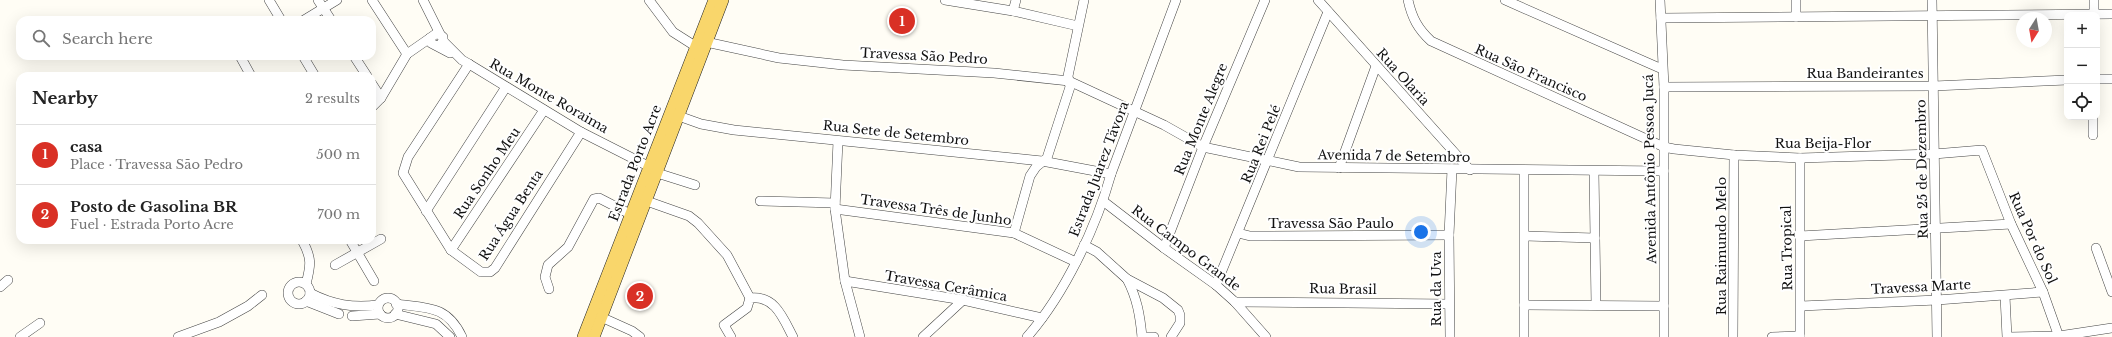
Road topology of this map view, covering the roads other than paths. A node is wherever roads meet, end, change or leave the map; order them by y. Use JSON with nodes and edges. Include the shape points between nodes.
{"nodes":[{"id":1,"x":268,"y":0,"type":"edge"},
{"id":2,"x":337,"y":0,"type":"edge"},
{"id":3,"x":372,"y":0,"type":"edge"},
{"id":4,"x":423,"y":0,"type":"edge"},
{"id":5,"x":649,"y":0,"type":"edge"},
{"id":6,"x":714,"y":0,"type":"edge"},
{"id":7,"x":723,"y":0,"type":"edge"},
{"id":8,"x":945,"y":0,"type":"edge"},
{"id":9,"x":1016,"y":0,"type":"edge"},
{"id":10,"x":1084,"y":0,"type":"edge"},
{"id":11,"x":1176,"y":0,"type":"edge"},
{"id":12,"x":1265,"y":0,"type":"edge"},
{"id":13,"x":1318,"y":0,"type":"edge"},
{"id":14,"x":1408,"y":0,"type":"edge"},
{"id":15,"x":1505,"y":0,"type":"edge"},
{"id":16,"x":1660,"y":0,"type":"edge"},
{"id":17,"x":1796,"y":0,"type":"edge"},
{"id":18,"x":1932,"y":0,"type":"edge"},
{"id":19,"x":2094,"y":0,"type":"edge"},
{"id":20,"x":968,"y":1,"type":"edge"},
{"id":21,"x":321,"y":4,"type":"edge"},
{"id":22,"x":1013,"y":11,"type":"junction"},
{"id":23,"x":1328,"y":12,"type":"junction"},
{"id":24,"x":2094,"y":12,"type":"edge"},
{"id":25,"x":2112,"y":14,"type":"edge"},
{"id":26,"x":1931,"y":15,"type":"junction"},
{"id":27,"x":2064,"y":15,"type":"edge"},
{"id":28,"x":2100,"y":15,"type":"edge"},
{"id":29,"x":278,"y":16,"type":"edge"},
{"id":30,"x":308,"y":16,"type":"edge"},
{"id":31,"x":328,"y":16,"type":"edge"},
{"id":32,"x":1796,"y":17,"type":"junction"},
{"id":33,"x":1660,"y":18,"type":"junction"},
{"id":34,"x":1078,"y":26,"type":"junction"},
{"id":35,"x":436,"y":39,"type":"junction"},
{"id":36,"x":706,"y":42,"type":"junction"},
{"id":37,"x":695,"y":46,"type":"junction"},
{"id":38,"x":407,"y":54,"type":"junction"},
{"id":39,"x":242,"y":60,"type":"edge"},
{"id":40,"x":305,"y":60,"type":"edge"},
{"id":41,"x":357,"y":60,"type":"edge"},
{"id":42,"x":466,"y":62,"type":"junction"},
{"id":43,"x":1376,"y":66,"type":"junction"},
{"id":44,"x":1662,"y":69,"type":"junction"},
{"id":45,"x":249,"y":72,"type":"edge"},
{"id":46,"x":313,"y":72,"type":"edge"},
{"id":47,"x":364,"y":72,"type":"edge"},
{"id":48,"x":2100,"y":79,"type":"edge"},
{"id":49,"x":2112,"y":79,"type":"edge"},
{"id":50,"x":2064,"y":80,"type":"edge"},
{"id":51,"x":1069,"y":81,"type":"junction"},
{"id":52,"x":1934,"y":86,"type":"junction"},
{"id":53,"x":506,"y":87,"type":"junction"},
{"id":54,"x":1664,"y":87,"type":"junction"},
{"id":55,"x":376,"y":90,"type":"edge"},
{"id":56,"x":381,"y":98,"type":"junction"},
{"id":57,"x":376,"y":103,"type":"edge"},
{"id":58,"x":544,"y":110,"type":"junction"},
{"id":59,"x":1134,"y":112,"type":"junction"},
{"id":60,"x":674,"y":115,"type":"junction"},
{"id":61,"x":2093,"y":120,"type":"edge"},
{"id":62,"x":580,"y":132,"type":"junction"},
{"id":63,"x":2093,"y":135,"type":"dead end"},
{"id":64,"x":838,"y":141,"type":"junction"},
{"id":65,"x":1203,"y":147,"type":"junction"},
{"id":66,"x":1664,"y":147,"type":"junction"},
{"id":67,"x":1982,"y":150,"type":"joint"},
{"id":68,"x":1934,"y":154,"type":"junction"},
{"id":69,"x":1734,"y":155,"type":"junction"},
{"id":70,"x":1800,"y":158,"type":"junction"},
{"id":71,"x":1268,"y":160,"type":"junction"},
{"id":72,"x":1042,"y":161,"type":"junction"},
{"id":73,"x":648,"y":166,"type":"junction"},
{"id":74,"x":1339,"y":168,"type":"junction"},
{"id":75,"x":1452,"y":169,"type":"junction"},
{"id":76,"x":1470,"y":170,"type":"junction"},
{"id":77,"x":1524,"y":170,"type":"junction"},
{"id":78,"x":1594,"y":171,"type":"junction"},
{"id":79,"x":1664,"y":171,"type":"junction"},
{"id":80,"x":658,"y":173,"type":"junction"},
{"id":81,"x":1111,"y":174,"type":"junction"},
{"id":82,"x":695,"y":185,"type":"dead end"},
{"id":83,"x":641,"y":199,"type":"junction"},
{"id":84,"x":760,"y":201,"type":"dead end"},
{"id":85,"x":1103,"y":201,"type":"junction"},
{"id":86,"x":835,"y":206,"type":"junction"},
{"id":87,"x":426,"y":211,"type":"junction"},
{"id":88,"x":630,"y":214,"type":"junction"},
{"id":89,"x":2011,"y":224,"type":"junction"},
{"id":90,"x":1935,"y":229,"type":"junction"},
{"id":91,"x":1014,"y":233,"type":"junction"},
{"id":92,"x":1238,"y":233,"type":"junction"},
{"id":93,"x":1449,"y":235,"type":"junction"},
{"id":94,"x":1525,"y":236,"type":"junction"},
{"id":95,"x":1800,"y":236,"type":"junction"},
{"id":96,"x":1595,"y":238,"type":"junction"},
{"id":97,"x":381,"y":239,"type":"dead end"},
{"id":98,"x":376,"y":242,"type":"edge"},
{"id":99,"x":304,"y":244,"type":"edge"},
{"id":100,"x":352,"y":244,"type":"edge"},
{"id":101,"x":372,"y":244,"type":"edge"},
{"id":102,"x":1084,"y":245,"type":"junction"},
{"id":103,"x":1164,"y":248,"type":"junction"},
{"id":104,"x":2096,"y":248,"type":"dead end"},
{"id":105,"x":451,"y":250,"type":"junction"},
{"id":106,"x":357,"y":252,"type":"junction"},
{"id":107,"x":1076,"y":262,"type":"junction"},
{"id":108,"x":336,"y":265,"type":"dead end"},
{"id":109,"x":1127,"y":279,"type":"junction"},
{"id":110,"x":8,"y":280,"type":"dead end"},
{"id":111,"x":305,"y":280,"type":"junction"},
{"id":112,"x":374,"y":281,"type":"dead end"},
{"id":113,"x":845,"y":281,"type":"junction"},
{"id":114,"x":1216,"y":285,"type":"junction"},
{"id":115,"x":0,"y":287,"type":"edge"},
{"id":116,"x":549,"y":290,"type":"dead end"},
{"id":117,"x":2043,"y":292,"type":"junction"},
{"id":118,"x":2112,"y":292,"type":"edge"},
{"id":119,"x":262,"y":295,"type":"dead end"},
{"id":120,"x":2005,"y":296,"type":"junction"},
{"id":121,"x":308,"y":297,"type":"junction"},
{"id":122,"x":750,"y":298,"type":"junction"},
{"id":123,"x":963,"y":300,"type":"junction"},
{"id":124,"x":1936,"y":300,"type":"junction"},
{"id":125,"x":1236,"y":302,"type":"junction"},
{"id":126,"x":396,"y":304,"type":"junction"},
{"id":127,"x":1449,"y":304,"type":"junction"},
{"id":128,"x":1524,"y":305,"type":"junction"},
{"id":129,"x":1596,"y":305,"type":"junction"},
{"id":130,"x":1664,"y":306,"type":"junction"},
{"id":131,"x":1801,"y":306,"type":"junction"},
{"id":132,"x":421,"y":307,"type":"junction"},
{"id":133,"x":379,"y":309,"type":"junction"},
{"id":134,"x":439,"y":310,"type":"junction"},
{"id":135,"x":339,"y":314,"type":"dead end"},
{"id":136,"x":395,"y":314,"type":"junction"},
{"id":137,"x":352,"y":316,"type":"dead end"},
{"id":138,"x":601,"y":317,"type":"junction"},
{"id":139,"x":1042,"y":318,"type":"junction"},
{"id":140,"x":419,"y":320,"type":"junction"},
{"id":141,"x":40,"y":323,"type":"dead end"},
{"id":142,"x":436,"y":324,"type":"junction"},
{"id":143,"x":2112,"y":328,"type":"edge"},
{"id":144,"x":1800,"y":336,"type":"edge"},
{"id":145,"x":20,"y":337,"type":"edge"},
{"id":146,"x":178,"y":337,"type":"edge"},
{"id":147,"x":450,"y":337,"type":"edge"},
{"id":148,"x":462,"y":337,"type":"edge"},
{"id":149,"x":583,"y":337,"type":"edge"},
{"id":150,"x":594,"y":337,"type":"edge"},
{"id":151,"x":640,"y":337,"type":"edge"},
{"id":152,"x":731,"y":337,"type":"edge"},
{"id":153,"x":793,"y":337,"type":"edge"},
{"id":154,"x":860,"y":337,"type":"edge"},
{"id":155,"x":923,"y":337,"type":"edge"},
{"id":156,"x":1028,"y":337,"type":"edge"},
{"id":157,"x":1142,"y":337,"type":"edge"},
{"id":158,"x":1154,"y":337,"type":"edge"},
{"id":159,"x":1165,"y":337,"type":"edge"},
{"id":160,"x":1171,"y":337,"type":"edge"},
{"id":161,"x":1266,"y":337,"type":"edge"},
{"id":162,"x":1450,"y":337,"type":"edge"},
{"id":163,"x":1524,"y":337,"type":"edge"},
{"id":164,"x":1664,"y":337,"type":"edge"},
{"id":165,"x":1733,"y":337,"type":"edge"},
{"id":166,"x":1772,"y":337,"type":"edge"},
{"id":167,"x":1937,"y":337,"type":"edge"},
{"id":168,"x":2008,"y":337,"type":"edge"},
{"id":169,"x":2059,"y":337,"type":"edge"}],
"edges":[{"from":1,"to":29,"type":"street"},
{"from":2,"to":21,"type":"street"},
{"from":3,"to":38,"type":"street"},
{"from":4,"to":35,"type":"street","via":[[436,24]]},
{"from":5,"to":37,"type":"street","via":[[672,32]]},
{"from":6,"to":37,"type":"main road","name":"Estrada Porto Acre"},
{"from":7,"to":36,"type":"main road","name":"Estrada Porto Acre"},
{"from":8,"to":20,"type":"street"},
{"from":9,"to":22,"type":"street"},
{"from":10,"to":34,"type":"street"},
{"from":11,"to":59,"type":"street","name":"Estrada Juarez Távora"},
{"from":12,"to":65,"type":"street","name":"Rua Monte Alegre"},
{"from":13,"to":23,"type":"street","name":"Rua Olaria"},
{"from":14,"to":66,"type":"street","name":"Rua São Francisco","via":[[1418,29],[1431,41]]},
{"from":15,"to":44,"type":"street"},
{"from":16,"to":33,"type":"street","name":"Avenida Antônio Pessoa Jucá"},
{"from":17,"to":32,"type":"street"},
{"from":18,"to":26,"type":"street","name":"Rua 25 de Dezembro"},
{"from":19,"to":24,"type":"street"},
{"from":20,"to":22,"type":"street"},
{"from":21,"to":30,"type":"street"},
{"from":21,"to":31,"type":"street"},
{"from":22,"to":34,"type":"street"},
{"from":23,"to":43,"type":"street","name":"Rua Olaria"},
{"from":23,"to":71,"type":"street","name":"Rua Rei Pelé"},
{"from":25,"to":28,"type":"street"},
{"from":26,"to":27,"type":"street"},
{"from":26,"to":32,"type":"street"},
{"from":26,"to":52,"type":"street","name":"Rua 25 de Dezembro"},
{"from":32,"to":33,"type":"street"},
{"from":33,"to":44,"type":"street","name":"Avenida Antônio Pessoa Jucá"},
{"from":34,"to":51,"type":"street"},
{"from":35,"to":38,"type":"street","via":[[420,44]]},
{"from":35,"to":42,"type":"street","name":"Rua Monte Roraima"},
{"from":36,"to":51,"type":"street","name":"Travessa São Pedro","via":[[771,57],[844,66],[994,72]]},
{"from":36,"to":60,"type":"main road","name":"Estrada Porto Acre"},
{"from":37,"to":60,"type":"main road","name":"Estrada Porto Acre"},
{"from":38,"to":56,"type":"street"},
{"from":39,"to":45,"type":"street"},
{"from":40,"to":46,"type":"street"},
{"from":41,"to":47,"type":"street"},
{"from":42,"to":53,"type":"street","name":"Rua Monte Roraima"},
{"from":42,"to":87,"type":"street","name":"Rua Água Benta","via":[[404,164],[403,172],[406,179]]},
{"from":43,"to":74,"type":"street"},
{"from":43,"to":76,"type":"street","name":"Rua Olaria"},
{"from":44,"to":54,"type":"street","name":"Avenida Antônio Pessoa Jucá"},
{"from":48,"to":49,"type":"street"},
{"from":50,"to":52,"type":"street","name":"Rua Bandeirantes"},
{"from":51,"to":59,"type":"street","name":"Travessa São Pedro"},
{"from":51,"to":72,"type":"street","via":[[1070,88],[1048,154]]},
{"from":52,"to":54,"type":"street","name":"Rua Bandeirantes"},
{"from":52,"to":68,"type":"street","name":"Rua 25 de Dezembro"},
{"from":53,"to":58,"type":"street","name":"Rua Monte Roraima"},
{"from":53,"to":87,"type":"street"},
{"from":54,"to":66,"type":"street","name":"Avenida Antônio Pessoa Jucá"},
{"from":55,"to":56,"type":"street"},
{"from":56,"to":57,"type":"street"},
{"from":58,"to":62,"type":"street","name":"Rua Monte Roraima"},
{"from":58,"to":105,"type":"street","name":"Rua Sonho Meu"},
{"from":59,"to":65,"type":"street","name":"Avenida 7 de Setembro"},
{"from":59,"to":81,"type":"street","name":"Estrada Juarez Távora"},
{"from":60,"to":64,"type":"street","name":"Rua Sete de Setembro","via":[[701,124],[734,130]]},
{"from":60,"to":73,"type":"main road","name":"Estrada Porto Acre"},
{"from":60,"to":80,"type":"main road","name":"Estrada Porto Acre"},
{"from":61,"to":63,"type":"street"},
{"from":62,"to":73,"type":"street","name":"Rua Monte Roraima"},
{"from":62,"to":105,"type":"street","name":"Rua Água Benta","via":[[495,268],[490,272],[481,272]]},
{"from":64,"to":72,"type":"street","name":"Rua Sete de Setembro"},
{"from":64,"to":86,"type":"street"},
{"from":65,"to":71,"type":"street","name":"Avenida 7 de Setembro"},
{"from":65,"to":103,"type":"street","name":"Rua Monte Alegre"},
{"from":66,"to":69,"type":"street","name":"Rua Beija-Flor"},
{"from":66,"to":79,"type":"street","name":"Avenida Antônio Pessoa Jucá"},
{"from":67,"to":68,"type":"street","name":"Rua Beija-Flor"},
{"from":67,"to":89,"type":"street","name":"Rua Por do Sol"},
{"from":68,"to":70,"type":"street","name":"Rua Beija-Flor"},
{"from":68,"to":90,"type":"street","name":"Rua 25 de Dezembro"},
{"from":69,"to":70,"type":"street","name":"Rua Beija-Flor"},
{"from":69,"to":165,"type":"street","name":"Rua Raimundo Melo"},
{"from":70,"to":95,"type":"street","name":"Rua Tropical"},
{"from":71,"to":74,"type":"street","name":"Avenida 7 de Setembro","via":[[1298,167]]},
{"from":71,"to":92,"type":"street","name":"Rua Rei Pelé"},
{"from":72,"to":81,"type":"street","name":"Rua Sete de Setembro"},
{"from":72,"to":91,"type":"street","via":[[1030,176]]},
{"from":73,"to":83,"type":"main road","name":"Estrada Porto Acre"},
{"from":74,"to":75,"type":"street","name":"Avenida 7 de Setembro"},
{"from":75,"to":76,"type":"street","name":"Avenida 7 de Setembro"},
{"from":75,"to":93,"type":"street","name":"Rua da Uva"},
{"from":76,"to":77,"type":"street","name":"Avenida 7 de Setembro"},
{"from":77,"to":78,"type":"street","name":"Avenida 7 de Setembro"},
{"from":77,"to":94,"type":"street"},
{"from":78,"to":79,"type":"street","name":"Avenida 7 de Setembro"},
{"from":78,"to":96,"type":"street"},
{"from":79,"to":130,"type":"street","name":"Avenida Antônio Pessoa Jucá"},
{"from":80,"to":82,"type":"street"},
{"from":80,"to":83,"type":"main road","name":"Estrada Porto Acre"},
{"from":81,"to":85,"type":"street","name":"Estrada Juarez Távora"},
{"from":83,"to":88,"type":"main road","name":"Estrada Porto Acre"},
{"from":83,"to":122,"type":"street","via":[[689,216],[698,223],[727,255]]},
{"from":83,"to":138,"type":"main road","name":"Estrada Porto Acre"},
{"from":84,"to":86,"type":"street","name":"Travessa Três de Junho"},
{"from":85,"to":102,"type":"street","name":"Estrada Juarez Távora"},
{"from":85,"to":103,"type":"street","name":"Rua Campo Grande"},
{"from":86,"to":91,"type":"street","name":"Travessa Três de Junho"},
{"from":86,"to":113,"type":"street"},
{"from":87,"to":105,"type":"street","name":"Rua Água Benta"},
{"from":88,"to":116,"type":"street","via":[[599,198],[594,199],[568,247],[548,264],[545,277]]},
{"from":88,"to":149,"type":"main road","name":"Estrada Porto Acre"},
{"from":89,"to":90,"type":"street"},
{"from":89,"to":117,"type":"street","name":"Rua Por do Sol"},
{"from":90,"to":95,"type":"street"},
{"from":90,"to":124,"type":"street","name":"Rua 25 de Dezembro"},
{"from":91,"to":107,"type":"street","name":"Travessa Três de Junho"},
{"from":92,"to":93,"type":"street","name":"Travessa São Paulo","via":[[1250,236]]},
{"from":92,"to":114,"type":"street","name":"Rua Rei Pelé"},
{"from":93,"to":127,"type":"street","name":"Rua da Uva"},
{"from":94,"to":96,"type":"street"},
{"from":94,"to":128,"type":"street"},
{"from":95,"to":131,"type":"street","name":"Rua Tropical"},
{"from":96,"to":129,"type":"street"},
{"from":97,"to":98,"type":"street"},
{"from":99,"to":111,"type":"street","via":[[311,260]]},
{"from":100,"to":106,"type":"street"},
{"from":101,"to":106,"type":"street"},
{"from":102,"to":107,"type":"street","name":"Estrada Juarez Távora"},
{"from":102,"to":109,"type":"street","via":[[1097,252]]},
{"from":103,"to":114,"type":"street","name":"Rua Campo Grande"},
{"from":104,"to":118,"type":"street"},
{"from":106,"to":108,"type":"street"},
{"from":106,"to":112,"type":"street"},
{"from":107,"to":139,"type":"street","name":"Estrada Juarez Távora"},
{"from":109,"to":157,"type":"street","via":[[1140,312]]},
{"from":109,"to":160,"type":"street","via":[[1163,298],[1178,310],[1180,323]]},
{"from":110,"to":115,"type":"street"},
{"from":111,"to":121,"type":"street"},
{"from":111,"to":121,"type":"street","via":[[291,286],[289,296],[296,303]]},
{"from":113,"to":123,"type":"street","name":"Travessa Cerâmica"},
{"from":113,"to":154,"type":"street"},
{"from":114,"to":125,"type":"street","name":"Rua Campo Grande"},
{"from":117,"to":120,"type":"street","name":"Travessa Marte"},
{"from":117,"to":169,"type":"street","name":"Rua Por do Sol"},
{"from":119,"to":146,"type":"street","via":[[219,322]]},
{"from":120,"to":124,"type":"street","name":"Travessa Marte"},
{"from":120,"to":168,"type":"street"},
{"from":121,"to":133,"type":"street","via":[[345,306]]},
{"from":121,"to":135,"type":"street"},
{"from":122,"to":152,"type":"street","via":[[747,308],[724,325]]},
{"from":122,"to":153,"type":"street","via":[[765,299],[776,306]]},
{"from":123,"to":139,"type":"street","name":"Travessa Cerâmica"},
{"from":123,"to":155,"type":"street"},
{"from":124,"to":131,"type":"street","name":"Travessa Marte"},
{"from":124,"to":167,"type":"street","name":"Rua 25 de Dezembro"},
{"from":125,"to":127,"type":"street","name":"Rua Brasil"},
{"from":125,"to":161,"type":"street","name":"Rua Campo Grande"},
{"from":126,"to":132,"type":"street"},
{"from":126,"to":133,"type":"street","via":[[393,300],[385,299]]},
{"from":126,"to":136,"type":"street"},
{"from":127,"to":162,"type":"street","name":"Rua da Uva"},
{"from":128,"to":129,"type":"street"},
{"from":128,"to":163,"type":"street"},
{"from":129,"to":130,"type":"street"},
{"from":130,"to":164,"type":"street","name":"Avenida Antônio Pessoa Jucá"},
{"from":131,"to":144,"type":"street","name":"Rua Tropical"},
{"from":132,"to":134,"type":"street"},
{"from":132,"to":140,"type":"street"},
{"from":133,"to":136,"type":"street","via":[[387,318]]},
{"from":133,"to":137,"type":"street"},
{"from":134,"to":142,"type":"street"},
{"from":134,"to":148,"type":"street","via":[[454,323]]},
{"from":136,"to":140,"type":"street"},
{"from":138,"to":150,"type":"main road","name":"Estrada Porto Acre"},
{"from":138,"to":151,"type":"street"},
{"from":139,"to":156,"type":"street","name":"Estrada Juarez Távora"},
{"from":140,"to":142,"type":"street"},
{"from":141,"to":145,"type":"street"},
{"from":142,"to":147,"type":"street"},
{"from":143,"to":169,"type":"street"},
{"from":144,"to":166,"type":"street"},
{"from":157,"to":158,"type":"street"},
{"from":159,"to":160,"type":"street"},
{"from":168,"to":169,"type":"street"}]}
